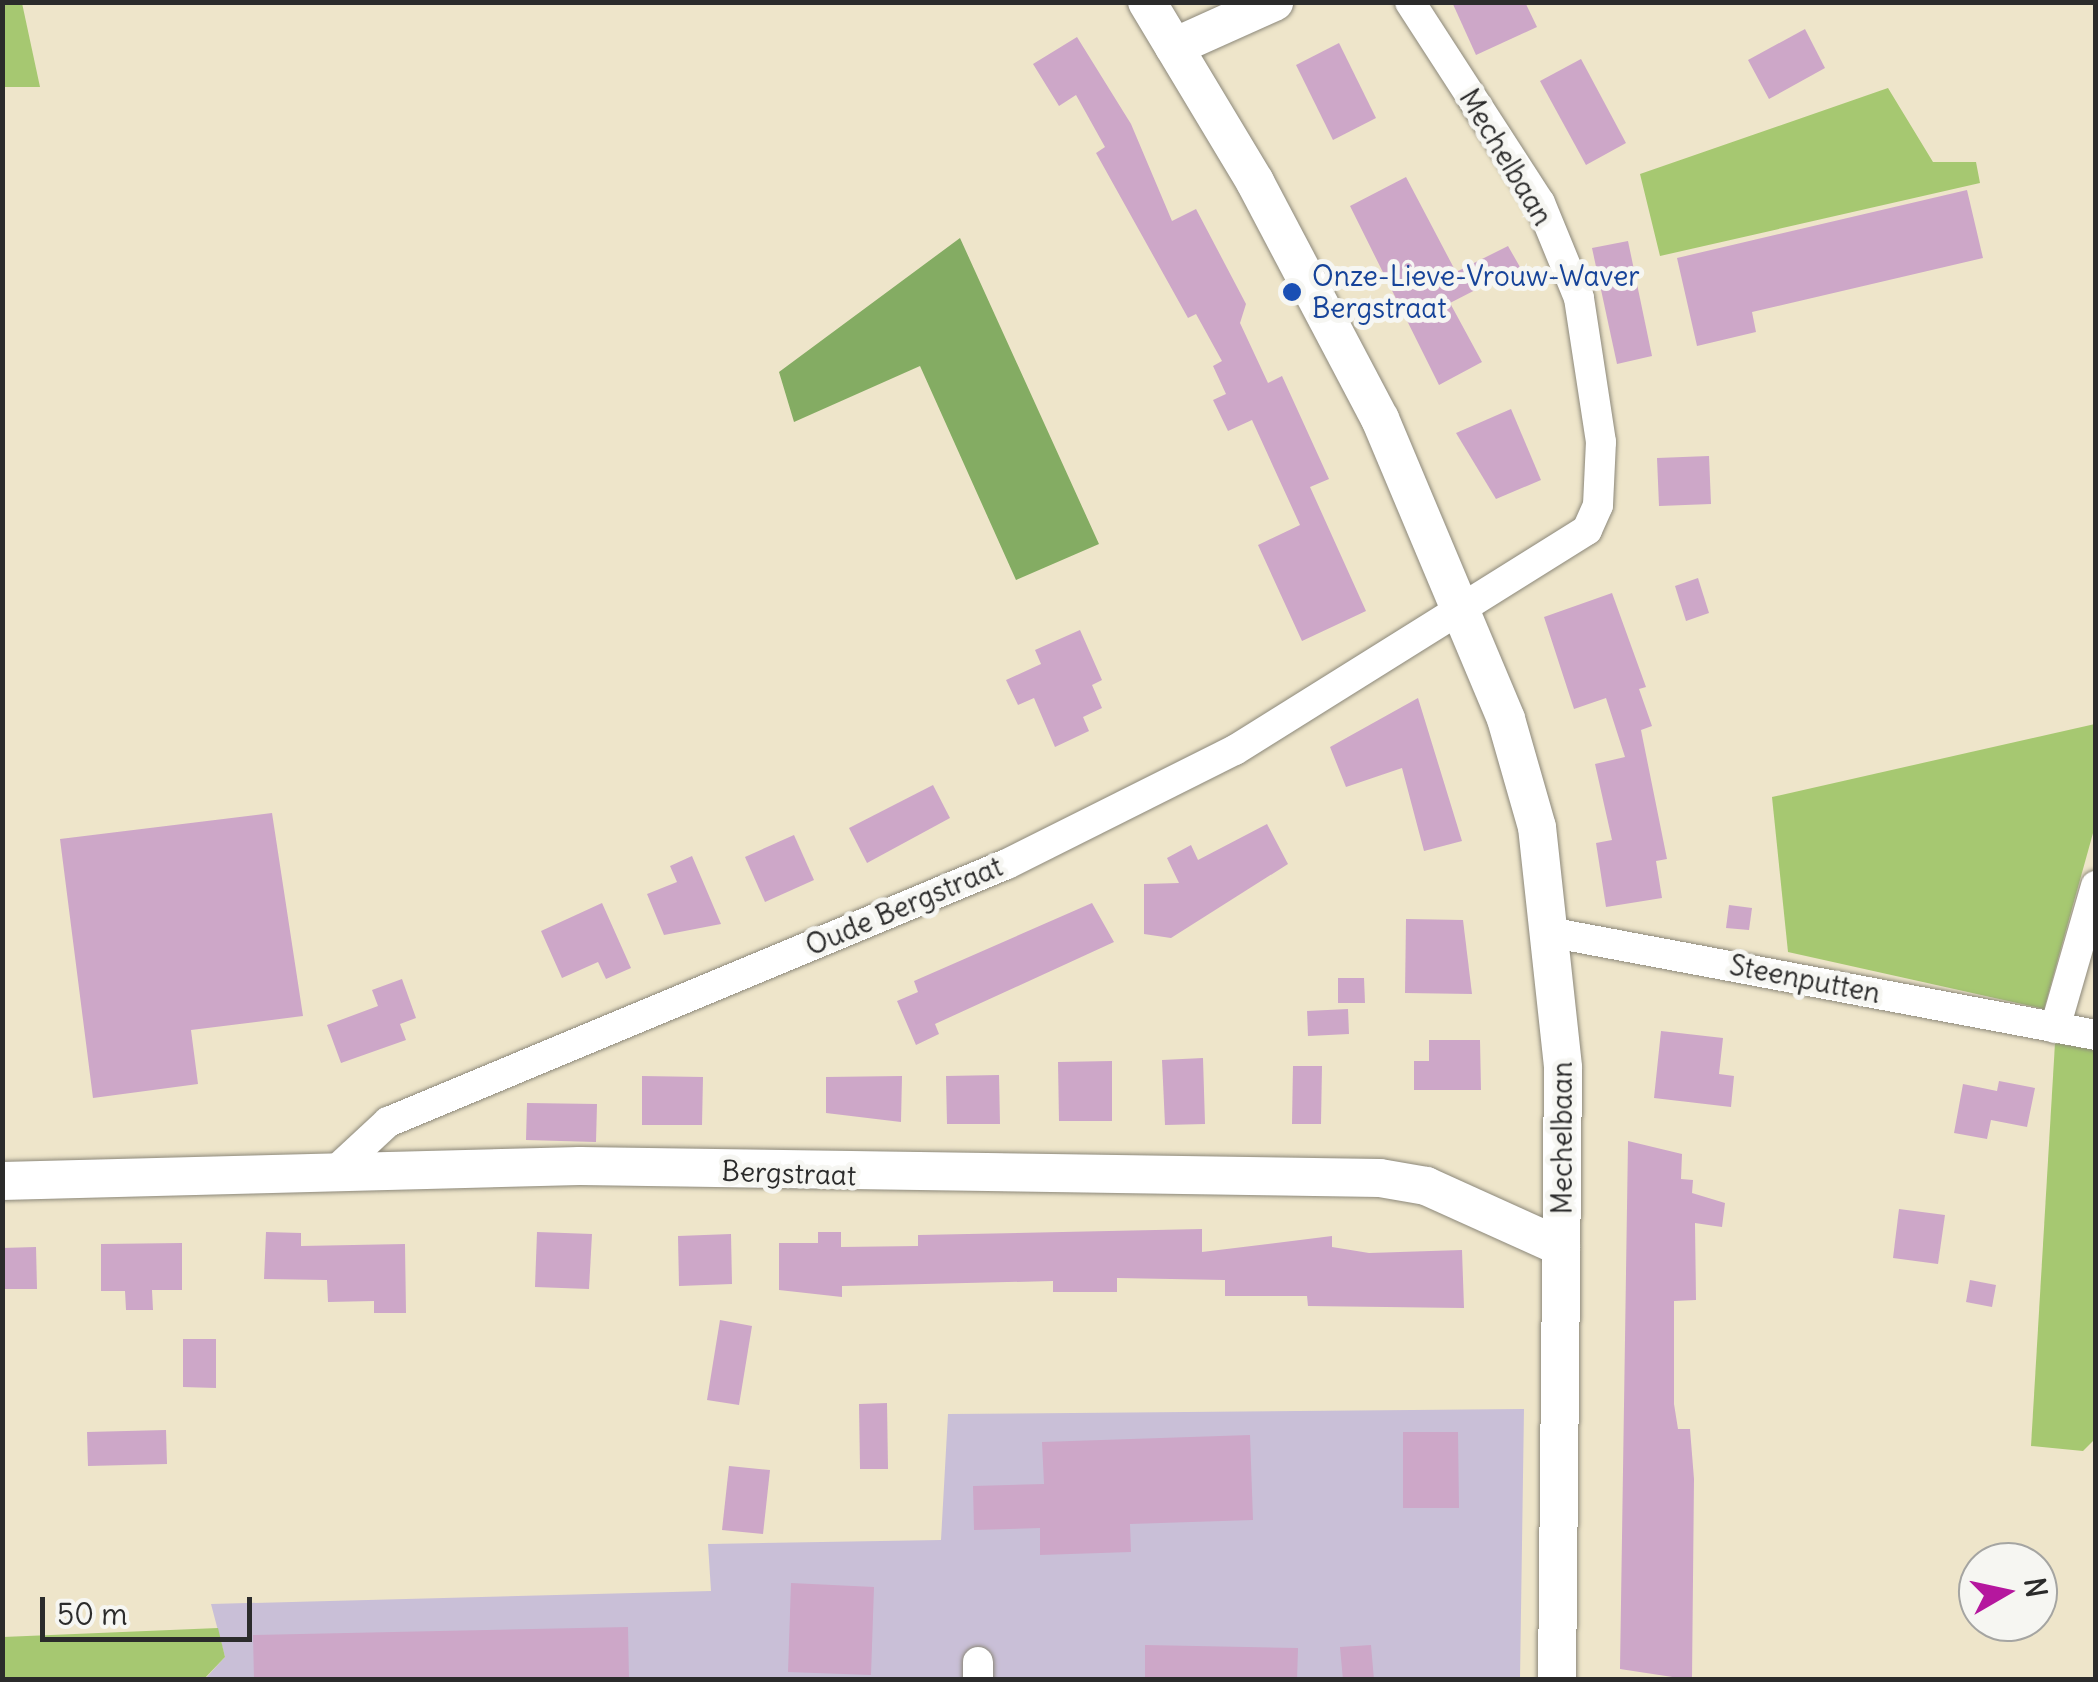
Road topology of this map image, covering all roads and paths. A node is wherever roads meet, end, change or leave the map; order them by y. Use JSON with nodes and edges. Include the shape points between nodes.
{"nodes":[{"id":1,"x":1147,"y":2,"type":"edge"},
{"id":2,"x":1274,"y":2,"type":"edge"},
{"id":3,"x":1410,"y":2,"type":"edge"},
{"id":4,"x":1174,"y":47,"type":"junction"},
{"id":5,"x":1464,"y":610,"type":"junction"},
{"id":6,"x":2096,"y":886,"type":"edge"},
{"id":7,"x":1554,"y":933,"type":"junction"},
{"id":8,"x":2054,"y":1028,"type":"junction"},
{"id":9,"x":2096,"y":1035,"type":"edge"},
{"id":10,"x":334,"y":1172,"type":"junction"},
{"id":11,"x":2,"y":1182,"type":"edge"},
{"id":12,"x":1561,"y":1246,"type":"junction"},
{"id":13,"x":1556,"y":1680,"type":"edge"}],
"edges":[{"from":1,"to":4,"type":"street","name":"Mechelbaan"},
{"from":2,"to":4,"type":"street"},
{"from":3,"to":5,"type":"street","name":"Mechelbaan","via":[[1540,203],[1579,298],[1602,442],[1598,505],[1587,530]]},
{"from":4,"to":5,"type":"street","name":"Mechelbaan","via":[[1326,312]]},
{"from":5,"to":7,"type":"street","name":"Mechelbaan","via":[[1523,774]]},
{"from":5,"to":10,"type":"street","name":"Oude Bergstraat","via":[[1235,750],[1007,864],[388,1122]]},
{"from":6,"to":8,"type":"street"},
{"from":7,"to":8,"type":"street","name":"Steenputten"},
{"from":7,"to":12,"type":"street","name":"Mechelbaan"},
{"from":8,"to":9,"type":"street","name":"Steenputten"},
{"from":10,"to":11,"type":"street","name":"Bergstraat"},
{"from":10,"to":12,"type":"street","name":"Bergstraat","via":[[580,1166],[1380,1178],[1426,1186]]},
{"from":12,"to":13,"type":"street","name":"Mechelbaan"}]}
